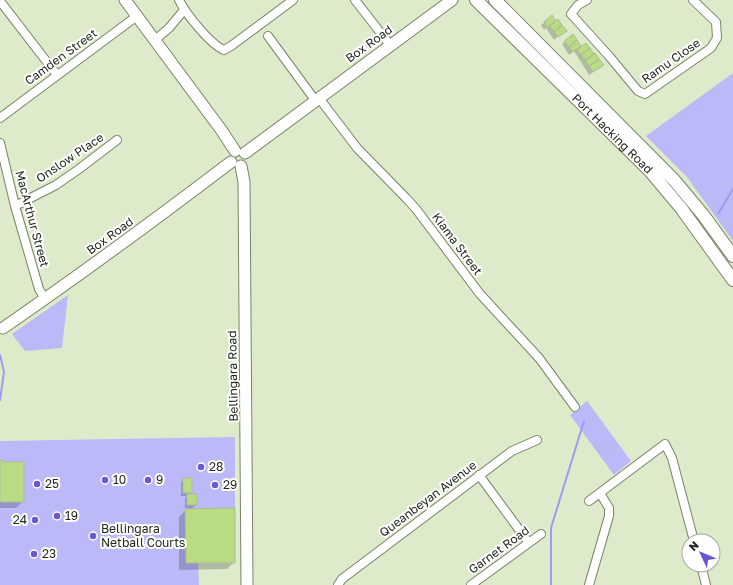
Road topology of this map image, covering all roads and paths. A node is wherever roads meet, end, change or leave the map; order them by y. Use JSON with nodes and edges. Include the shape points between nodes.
{"nodes":[{"id":1,"x":0,"y":0,"type":"edge"},
{"id":2,"x":125,"y":0,"type":"edge"},
{"id":3,"x":179,"y":0,"type":"edge"},
{"id":4,"x":293,"y":0,"type":"edge"},
{"id":5,"x":355,"y":0,"type":"edge"},
{"id":6,"x":452,"y":0,"type":"edge"},
{"id":7,"x":476,"y":0,"type":"edge"},
{"id":8,"x":495,"y":0,"type":"edge"},
{"id":9,"x":587,"y":0,"type":"edge"},
{"id":10,"x":693,"y":0,"type":"edge"},
{"id":11,"x":184,"y":10,"type":"junction"},
{"id":12,"x":137,"y":16,"type":"junction"},
{"id":13,"x":268,"y":36,"type":"dead end"},
{"id":14,"x":155,"y":40,"type":"junction"},
{"id":15,"x":390,"y":45,"type":"junction"},
{"id":16,"x":57,"y":75,"type":"junction"},
{"id":17,"x":317,"y":99,"type":"junction"},
{"id":18,"x":0,"y":118,"type":"edge"},
{"id":19,"x":117,"y":140,"type":"dead end"},
{"id":20,"x":0,"y":143,"type":"edge"},
{"id":21,"x":240,"y":152,"type":"junction"},
{"id":22,"x":236,"y":164,"type":"junction"},
{"id":23,"x":16,"y":206,"type":"junction"},
{"id":24,"x":733,"y":256,"type":"edge"},
{"id":25,"x":733,"y":280,"type":"edge"},
{"id":26,"x":45,"y":299,"type":"junction"},
{"id":27,"x":1,"y":330,"type":"edge"},
{"id":28,"x":575,"y":407,"type":"dead end"},
{"id":29,"x":537,"y":440,"type":"dead end"},
{"id":30,"x":479,"y":475,"type":"junction"},
{"id":31,"x":600,"y":493,"type":"junction"},
{"id":32,"x":589,"y":501,"type":"dead end"},
{"id":33,"x":692,"y":533,"type":"edge"},
{"id":34,"x":541,"y":534,"type":"dead end"},
{"id":35,"x":529,"y":543,"type":"junction"},
{"id":36,"x":702,"y":573,"type":"edge"},
{"id":37,"x":247,"y":585,"type":"edge"},
{"id":38,"x":338,"y":585,"type":"edge"},
{"id":39,"x":471,"y":585,"type":"edge"},
{"id":40,"x":589,"y":585,"type":"edge"},
{"id":41,"x":706,"y":585,"type":"edge"}],
"edges":[{"from":1,"to":16,"type":"street"},
{"from":2,"to":12,"type":"street"},
{"from":3,"to":11,"type":"street"},
{"from":4,"to":11,"type":"street","via":[[224,50],[214,44]]},
{"from":5,"to":15,"type":"street"},
{"from":6,"to":15,"type":"street","name":"Box Road"},
{"from":7,"to":25,"type":"main road","name":"Port Hacking Road","via":[[650,171],[681,208]]},
{"from":8,"to":24,"type":"main road","name":"Port Hacking Road","via":[[674,180]]},
{"from":9,"to":10,"type":"street","name":"Ramu Close","via":[[578,5],[571,14],[638,91],[645,94],[711,48],[717,38],[716,22]]},
{"from":11,"to":14,"type":"street"},
{"from":12,"to":14,"type":"street"},
{"from":12,"to":16,"type":"street","name":"Camden Street"},
{"from":13,"to":17,"type":"street","name":"Kiama Street"},
{"from":14,"to":21,"type":"street"},
{"from":15,"to":17,"type":"street","name":"Box Road"},
{"from":16,"to":18,"type":"street","name":"Camden Street"},
{"from":17,"to":21,"type":"street","name":"Box Road"},
{"from":17,"to":28,"type":"street","name":"Kiama Street","via":[[357,148],[416,209],[480,294],[539,358]]},
{"from":19,"to":23,"type":"street","name":"Onslow Place","via":[[56,185]]},
{"from":20,"to":23,"type":"street","name":"MacArthur Street"},
{"from":21,"to":22,"type":"street","via":[[230,157]]},
{"from":21,"to":22,"type":"street","via":[[246,160]]},
{"from":22,"to":26,"type":"street","name":"Box Road"},
{"from":22,"to":37,"type":"street","name":"Bellingara Road","via":[[244,182]]},
{"from":23,"to":26,"type":"street","name":"MacArthur Street","via":[[39,289]]},
{"from":26,"to":27,"type":"street","name":"Box Road"},
{"from":29,"to":30,"type":"street","name":"Queanbeyan Avenue","via":[[512,450]]},
{"from":30,"to":35,"type":"street"},
{"from":30,"to":38,"type":"street","name":"Queanbeyan Avenue","via":[[342,579]]},
{"from":31,"to":32,"type":"street"},
{"from":31,"to":33,"type":"street","via":[[665,444],[672,458]]},
{"from":31,"to":40,"type":"street","via":[[609,508],[609,516]]},
{"from":34,"to":35,"type":"street","name":"Garnet Road"},
{"from":35,"to":39,"type":"street","name":"Garnet Road"},
{"from":36,"to":41,"type":"street"}]}
